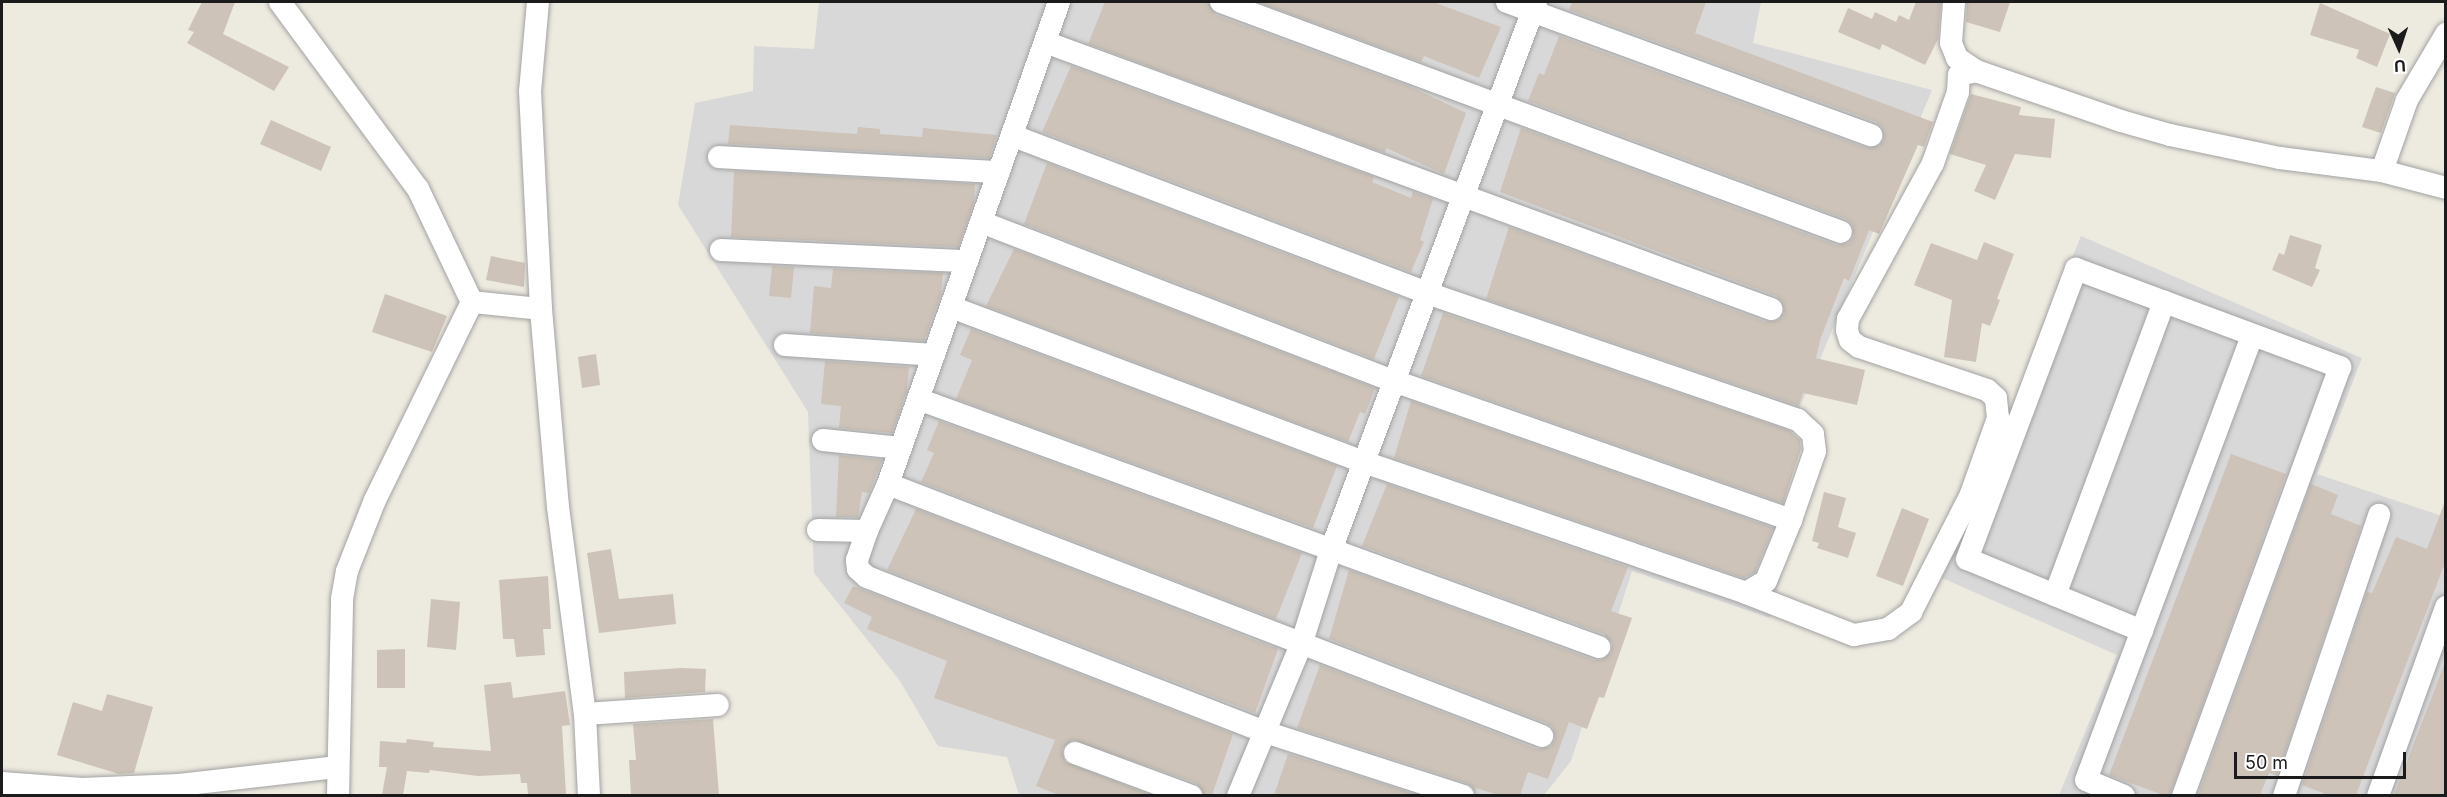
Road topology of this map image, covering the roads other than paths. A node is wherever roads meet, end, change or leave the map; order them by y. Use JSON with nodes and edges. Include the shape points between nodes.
{"nodes":[{"id":1,"x":280,"y":2,"type":"edge"},
{"id":2,"x":538,"y":2,"type":"edge"},
{"id":3,"x":1059,"y":2,"type":"edge"},
{"id":4,"x":1221,"y":2,"type":"edge"},
{"id":5,"x":1507,"y":2,"type":"edge"},
{"id":6,"x":1954,"y":2,"type":"edge"},
{"id":7,"x":1535,"y":6,"type":"edge"},
{"id":8,"x":2445,"y":34,"type":"edge"},
{"id":9,"x":1045,"y":42,"type":"junction"},
{"id":10,"x":1976,"y":71,"type":"junction"},
{"id":11,"x":1497,"y":105,"type":"junction"},
{"id":12,"x":1012,"y":135,"type":"junction"},
{"id":13,"x":1871,"y":135,"type":"dead end"},
{"id":14,"x":719,"y":157,"type":"dead end"},
{"id":15,"x":2382,"y":171,"type":"junction"},
{"id":16,"x":999,"y":172,"type":"junction"},
{"id":17,"x":2445,"y":188,"type":"edge"},
{"id":18,"x":1463,"y":197,"type":"junction"},
{"id":19,"x":981,"y":222,"type":"junction"},
{"id":20,"x":1841,"y":232,"type":"dead end"},
{"id":21,"x":721,"y":250,"type":"dead end"},
{"id":22,"x":967,"y":261,"type":"junction"},
{"id":23,"x":1427,"y":293,"type":"junction"},
{"id":24,"x":472,"y":302,"type":"junction"},
{"id":25,"x":2164,"y":302,"type":"junction"},
{"id":26,"x":951,"y":307,"type":"junction"},
{"id":27,"x":541,"y":309,"type":"junction"},
{"id":28,"x":1771,"y":309,"type":"dead end"},
{"id":29,"x":2252,"y":336,"type":"junction"},
{"id":30,"x":785,"y":345,"type":"dead end"},
{"id":31,"x":934,"y":355,"type":"junction"},
{"id":32,"x":1394,"y":381,"type":"junction"},
{"id":33,"x":918,"y":399,"type":"junction"},
{"id":34,"x":823,"y":441,"type":"dead end"},
{"id":35,"x":901,"y":448,"type":"junction"},
{"id":36,"x":1364,"y":462,"type":"junction"},
{"id":37,"x":888,"y":484,"type":"junction"},
{"id":38,"x":2379,"y":514,"type":"dead end"},
{"id":39,"x":1791,"y":520,"type":"junction"},
{"id":40,"x":818,"y":530,"type":"dead end"},
{"id":41,"x":867,"y":531,"type":"junction"},
{"id":42,"x":1331,"y":550,"type":"junction"},
{"id":43,"x":1746,"y":592,"type":"junction"},
{"id":44,"x":2055,"y":595,"type":"junction"},
{"id":45,"x":2445,"y":607,"type":"edge"},
{"id":46,"x":2142,"y":631,"type":"junction"},
{"id":47,"x":1302,"y":642,"type":"junction"},
{"id":48,"x":1599,"y":647,"type":"dead end"},
{"id":49,"x":718,"y":705,"type":"dead end"},
{"id":50,"x":585,"y":714,"type":"junction"},
{"id":51,"x":1265,"y":732,"type":"junction"},
{"id":52,"x":1542,"y":736,"type":"dead end"},
{"id":53,"x":1075,"y":753,"type":"dead end"},
{"id":54,"x":338,"y":767,"type":"junction"},
{"id":55,"x":2,"y":783,"type":"edge"},
{"id":56,"x":2082,"y":788,"type":"edge"},
{"id":57,"x":338,"y":795,"type":"edge"},
{"id":58,"x":589,"y":795,"type":"edge"},
{"id":59,"x":1191,"y":795,"type":"edge"},
{"id":60,"x":1238,"y":795,"type":"edge"},
{"id":61,"x":1463,"y":795,"type":"edge"},
{"id":62,"x":2124,"y":795,"type":"edge"},
{"id":63,"x":2183,"y":795,"type":"edge"},
{"id":64,"x":2284,"y":795,"type":"edge"},
{"id":65,"x":2378,"y":795,"type":"edge"}],
"edges":[{"from":1,"to":24,"type":"street","via":[[418,189]]},
{"from":2,"to":27,"type":"street","via":[[530,91]]},
{"from":3,"to":9,"type":"street"},
{"from":4,"to":11,"type":"street"},
{"from":5,"to":7,"type":"street"},
{"from":6,"to":10,"type":"street","via":[[1951,43],[1957,58]]},
{"from":7,"to":11,"type":"street"},
{"from":7,"to":13,"type":"street"},
{"from":8,"to":15,"type":"street","via":[[2407,99]]},
{"from":9,"to":12,"type":"street"},
{"from":9,"to":18,"type":"street"},
{"from":10,"to":15,"type":"street","via":[[2121,122],[2170,135],[2280,158]]},
{"from":10,"to":43,"type":"street","via":[[1959,75],[1958,92],[1933,163],[1848,319],[1847,330],[1850,340],[1859,347],[1987,390],[1996,398],[1998,418],[1971,494],[1911,612],[1888,629],[1854,635]]},
{"from":11,"to":18,"type":"street"},
{"from":11,"to":20,"type":"street"},
{"from":12,"to":16,"type":"street"},
{"from":12,"to":23,"type":"street"},
{"from":14,"to":16,"type":"street"},
{"from":15,"to":17,"type":"street"},
{"from":16,"to":19,"type":"street"},
{"from":18,"to":23,"type":"street"},
{"from":18,"to":28,"type":"street"},
{"from":19,"to":22,"type":"street"},
{"from":19,"to":32,"type":"street"},
{"from":21,"to":22,"type":"street"},
{"from":22,"to":26,"type":"street"},
{"from":23,"to":32,"type":"street"},
{"from":23,"to":39,"type":"street","via":[[1798,420],[1813,434],[1815,451]]},
{"from":24,"to":27,"type":"street"},
{"from":24,"to":54,"type":"street","via":[[375,500],[347,571],[342,599]]},
{"from":25,"to":29,"type":"street"},
{"from":25,"to":44,"type":"street"},
{"from":25,"to":44,"type":"street","via":[[2076,269],[1967,559]]},
{"from":26,"to":31,"type":"street"},
{"from":26,"to":36,"type":"street"},
{"from":27,"to":50,"type":"street","via":[[558,507]]},
{"from":29,"to":46,"type":"street"},
{"from":29,"to":63,"type":"street","via":[[2340,368]]},
{"from":30,"to":31,"type":"street"},
{"from":31,"to":33,"type":"street"},
{"from":32,"to":36,"type":"street"},
{"from":32,"to":39,"type":"street"},
{"from":33,"to":35,"type":"street"},
{"from":33,"to":42,"type":"street"},
{"from":34,"to":35,"type":"street"},
{"from":35,"to":37,"type":"street"},
{"from":36,"to":42,"type":"street"},
{"from":36,"to":43,"type":"street"},
{"from":37,"to":41,"type":"street"},
{"from":37,"to":47,"type":"street"},
{"from":38,"to":64,"type":"street"},
{"from":39,"to":43,"type":"street","via":[[1766,581]]},
{"from":40,"to":41,"type":"street"},
{"from":41,"to":51,"type":"street","via":[[857,565],[867,577]]},
{"from":42,"to":47,"type":"street"},
{"from":42,"to":48,"type":"street"},
{"from":44,"to":46,"type":"street"},
{"from":45,"to":65,"type":"street"},
{"from":46,"to":56,"type":"street"},
{"from":47,"to":51,"type":"street"},
{"from":47,"to":52,"type":"street"},
{"from":49,"to":50,"type":"street"},
{"from":50,"to":58,"type":"street"},
{"from":51,"to":60,"type":"street"},
{"from":51,"to":61,"type":"street"},
{"from":53,"to":59,"type":"street"},
{"from":54,"to":55,"type":"street","via":[[179,785],[82,789]]},
{"from":54,"to":57,"type":"street"},
{"from":56,"to":62,"type":"street"}]}
